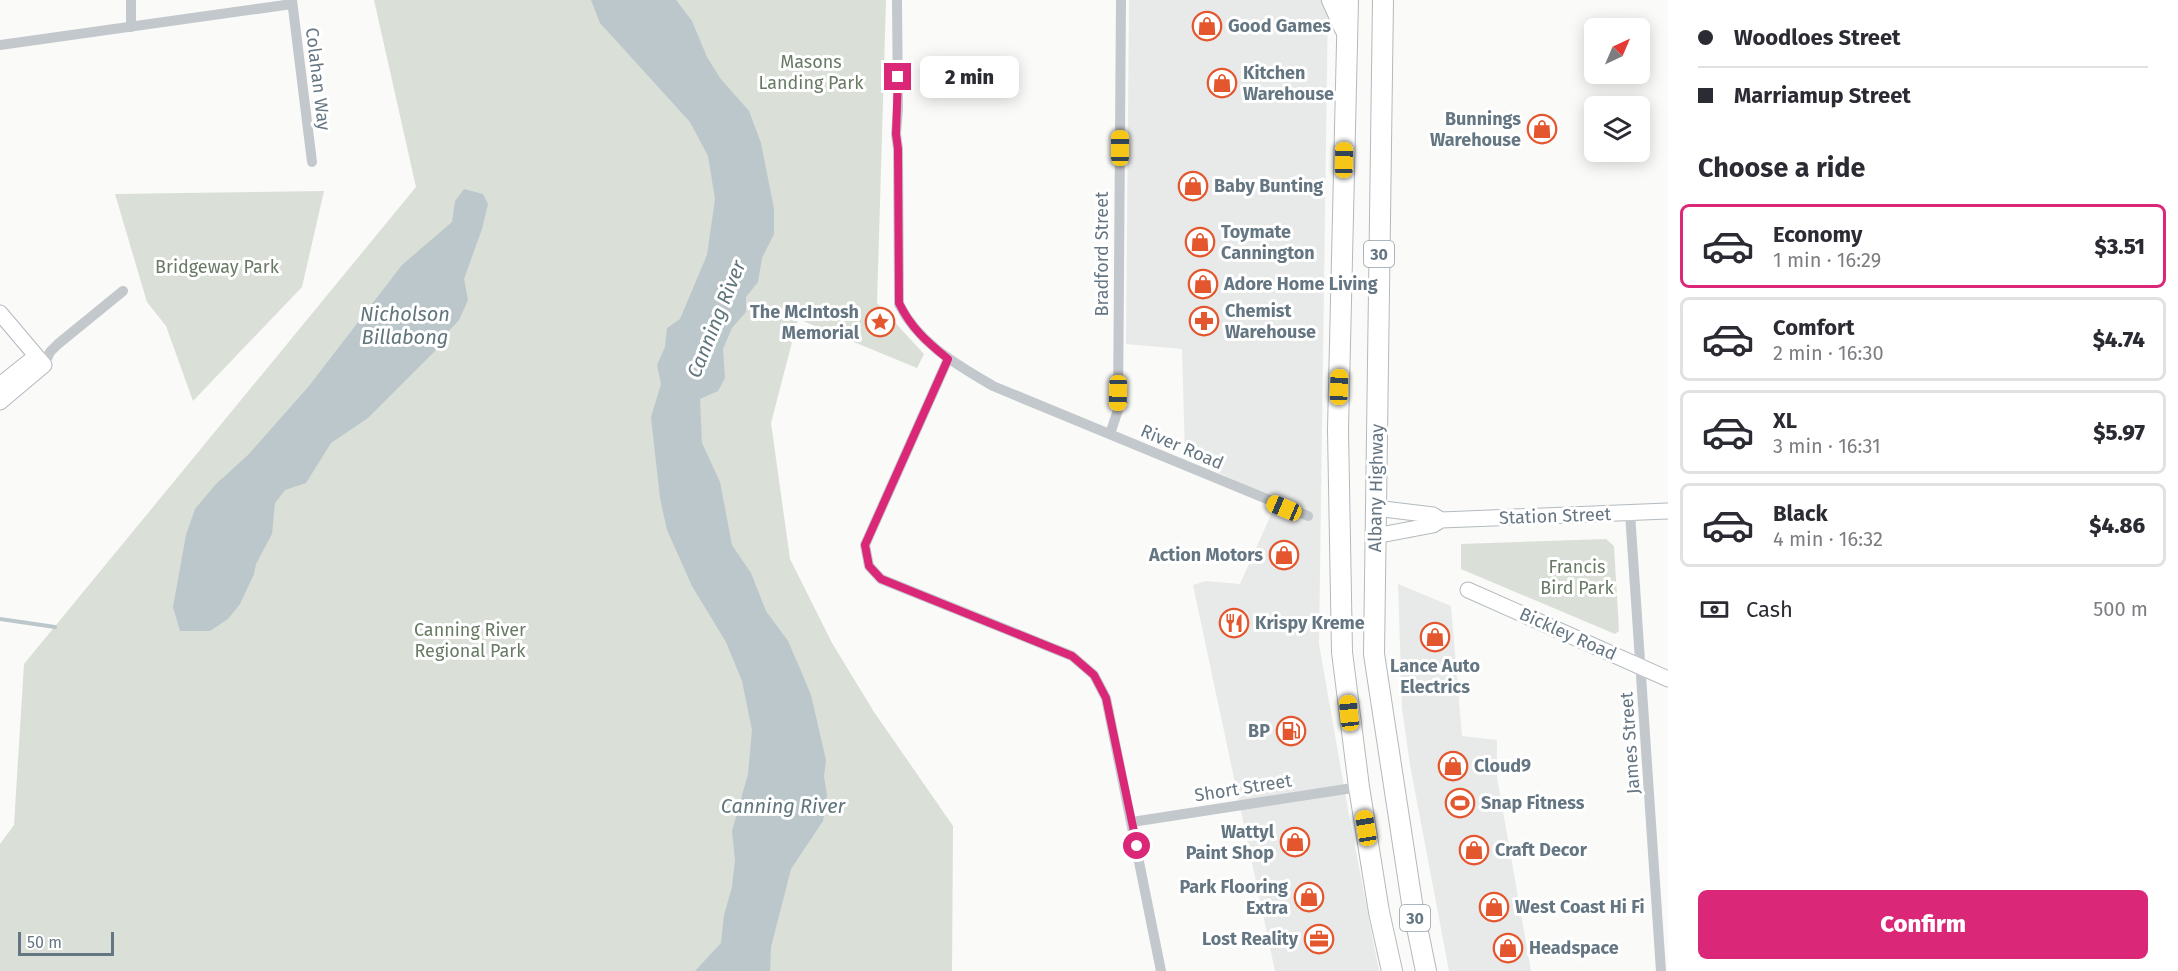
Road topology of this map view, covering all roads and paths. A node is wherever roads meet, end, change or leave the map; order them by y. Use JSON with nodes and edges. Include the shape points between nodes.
{"nodes":[{"id":1,"x":131,"y":0,"type":"edge"},
{"id":2,"x":897,"y":0,"type":"edge"},
{"id":3,"x":1120,"y":0,"type":"edge"},
{"id":4,"x":1332,"y":0,"type":"edge"},
{"id":5,"x":1348,"y":0,"type":"edge"},
{"id":6,"x":1383,"y":0,"type":"edge"},
{"id":7,"x":1397,"y":0,"type":"edge"},
{"id":8,"x":292,"y":2,"type":"edge"},
{"id":9,"x":1382,"y":26,"type":"junction"},
{"id":10,"x":131,"y":27,"type":"junction"},
{"id":11,"x":1347,"y":34,"type":"junction"},
{"id":12,"x":0,"y":45,"type":"edge"},
{"id":13,"x":312,"y":162,"type":"dead end"},
{"id":14,"x":123,"y":291,"type":"dead end"},
{"id":15,"x":0,"y":313,"type":"edge"},
{"id":16,"x":43,"y":358,"type":"junction"},
{"id":17,"x":948,"y":359,"type":"junction"},
{"id":18,"x":0,"y":385,"type":"edge"},
{"id":19,"x":0,"y":402,"type":"edge"},
{"id":20,"x":1110,"y":434,"type":"junction"},
{"id":21,"x":1375,"y":508,"type":"junction"},
{"id":22,"x":1668,"y":511,"type":"edge"},
{"id":23,"x":1630,"y":513,"type":"junction"},
{"id":24,"x":1308,"y":516,"type":"dead end"},
{"id":25,"x":1441,"y":520,"type":"junction"},
{"id":26,"x":1375,"y":536,"type":"junction"},
{"id":27,"x":1468,"y":590,"type":"dead end"},
{"id":28,"x":1641,"y":667,"type":"junction"},
{"id":29,"x":1668,"y":679,"type":"edge"},
{"id":30,"x":1359,"y":787,"type":"junction"},
{"id":31,"x":1132,"y":822,"type":"junction"},
{"id":32,"x":1161,"y":971,"type":"edge"},
{"id":33,"x":1392,"y":971,"type":"edge"},
{"id":34,"x":1426,"y":971,"type":"edge"},
{"id":35,"x":1661,"y":971,"type":"edge"}],
"edges":[{"from":1,"to":10,"type":"street"},
{"from":2,"to":17,"type":"street","name":"River Road","via":[[899,303],[919,335]]},
{"from":3,"to":20,"type":"street","name":"Bradford Street","via":[[1118,410]]},
{"from":4,"to":11,"type":"highway"},
{"from":5,"to":11,"type":"highway","name":"Albany Highway","number":"30"},
{"from":6,"to":9,"type":"highway","name":"Albany Highway","number":"30"},
{"from":7,"to":9,"type":"highway"},
{"from":8,"to":10,"type":"street"},
{"from":8,"to":13,"type":"street","name":"Colahan Way"},
{"from":9,"to":21,"type":"highway","name":"Albany Highway","number":"30"},
{"from":10,"to":12,"type":"street"},
{"from":11,"to":30,"type":"highway","name":"Albany Highway","number":"30","via":[[1338,430],[1342,652]]},
{"from":14,"to":16,"type":"street"},
{"from":15,"to":16,"type":"street"},
{"from":16,"to":18,"type":"street"},
{"from":16,"to":19,"type":"street"},
{"from":17,"to":20,"type":"street","name":"River Road","via":[[993,386]]},
{"from":17,"to":31,"type":"street","via":[[865,545],[869,566],[881,579],[1072,656],[1094,675],[1106,698]]},
{"from":20,"to":24,"type":"street","name":"River Road"},
{"from":21,"to":25,"type":"street","name":"Station Street","via":[[1433,515]]},
{"from":21,"to":26,"type":"highway","name":"Albany Highway","number":"30"},
{"from":22,"to":23,"type":"street","name":"Station Street"},
{"from":23,"to":25,"type":"street","name":"Station Street"},
{"from":23,"to":28,"type":"street","name":"James Street"},
{"from":25,"to":26,"type":"street","name":"Station Street"},
{"from":26,"to":34,"type":"highway","name":"Albany Highway","number":"30","via":[[1374,654]]},
{"from":27,"to":28,"type":"street","name":"Bickley Road"},
{"from":28,"to":29,"type":"street","name":"Bickley Road"},
{"from":28,"to":35,"type":"street","name":"James Street"},
{"from":30,"to":31,"type":"street","name":"Short Street"},
{"from":30,"to":33,"type":"highway","name":"Albany Highway","number":"30"},
{"from":31,"to":32,"type":"street"}]}
